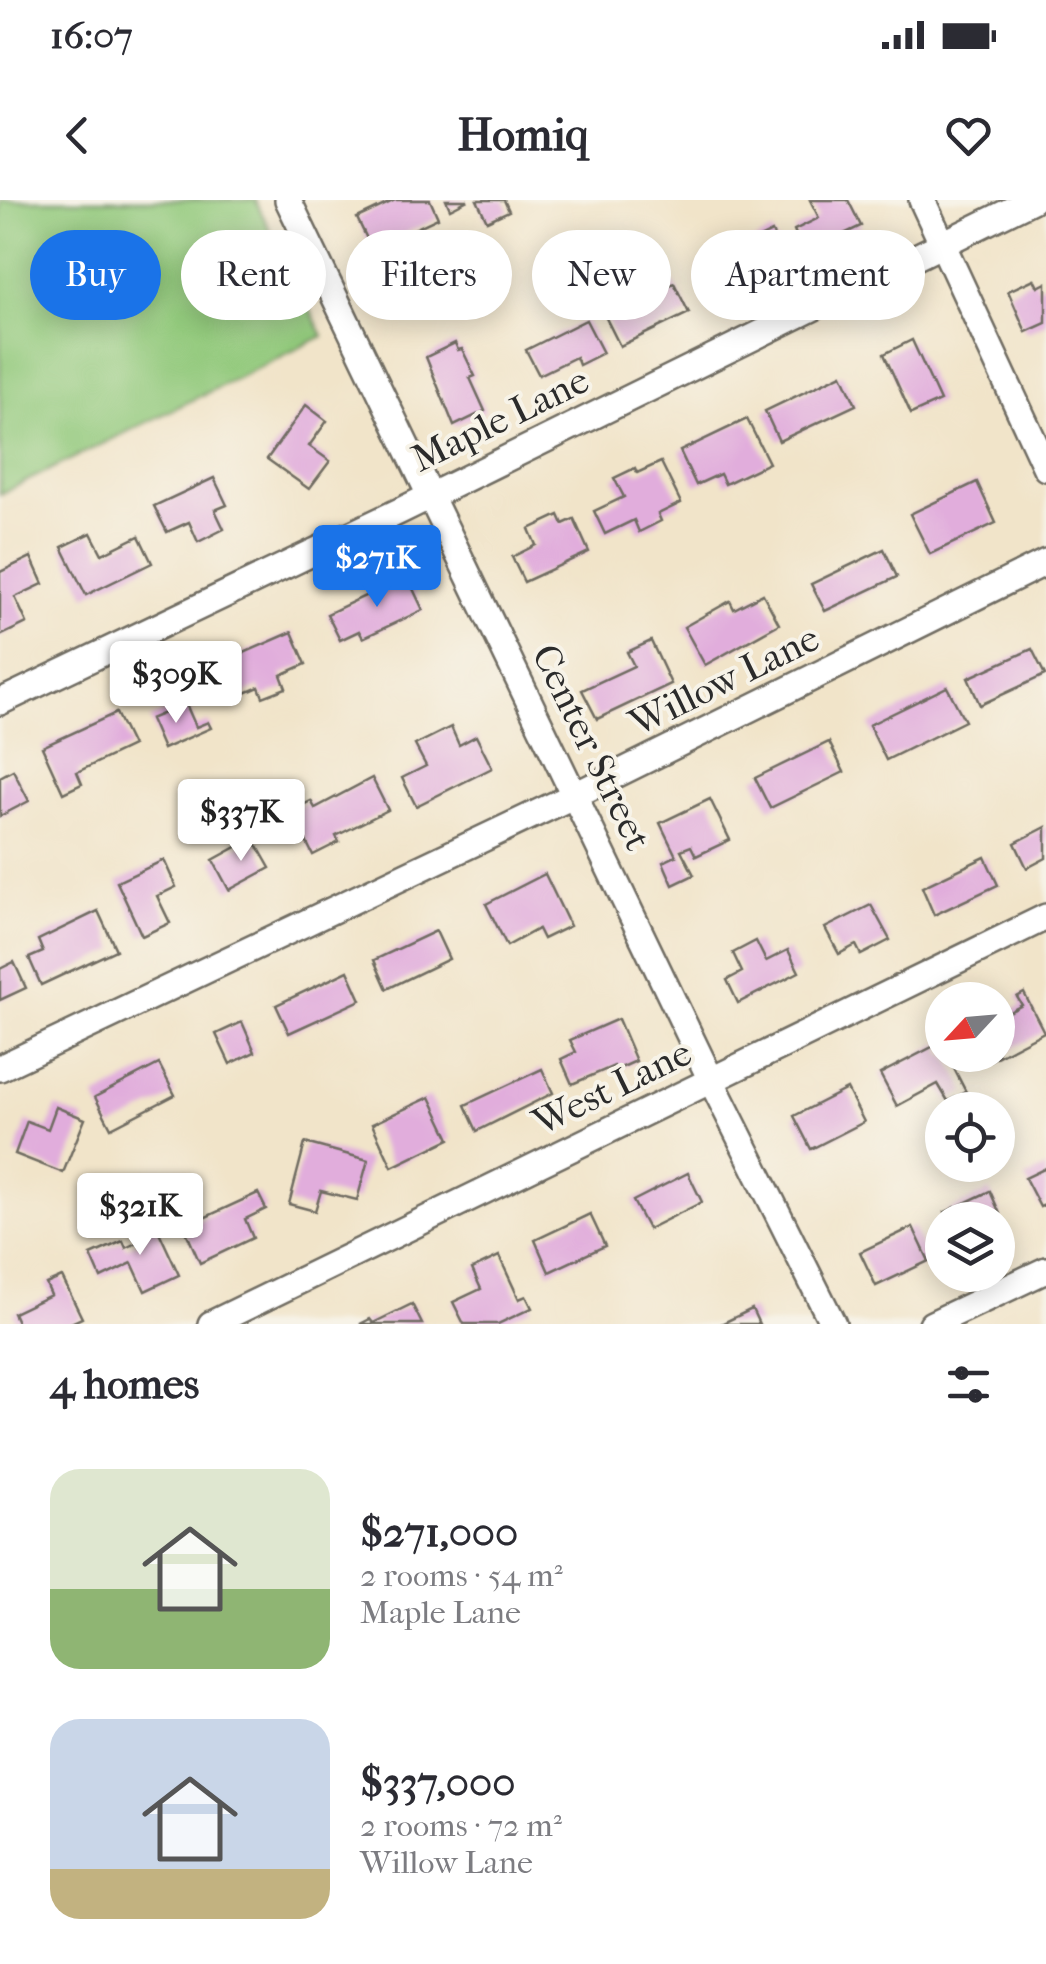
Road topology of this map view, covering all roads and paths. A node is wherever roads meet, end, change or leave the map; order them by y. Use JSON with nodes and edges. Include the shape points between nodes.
{"nodes":[{"id":1,"x":288,"y":200,"type":"edge"},
{"id":2,"x":922,"y":200,"type":"edge"},
{"id":3,"x":1032,"y":200,"type":"edge"},
{"id":4,"x":943,"y":242,"type":"junction"},
{"id":5,"x":1046,"y":468,"type":"edge"},
{"id":6,"x":431,"y":495,"type":"junction"},
{"id":7,"x":1046,"y":562,"type":"edge"},
{"id":8,"x":0,"y":702,"type":"edge"},
{"id":9,"x":575,"y":795,"type":"junction"},
{"id":10,"x":1046,"y":918,"type":"edge"},
{"id":11,"x":0,"y":1068,"type":"edge"},
{"id":12,"x":711,"y":1080,"type":"junction"},
{"id":13,"x":1046,"y":1270,"type":"edge"},
{"id":14,"x":211,"y":1324,"type":"edge"},
{"id":15,"x":833,"y":1324,"type":"edge"},
{"id":16,"x":932,"y":1324,"type":"edge"}],
"edges":[{"from":1,"to":6,"type":"street","name":"Center Street"},
{"from":2,"to":4,"type":"street"},
{"from":3,"to":4,"type":"street","name":"Maple Lane"},
{"from":4,"to":5,"type":"street"},
{"from":4,"to":6,"type":"street","name":"Maple Lane"},
{"from":6,"to":8,"type":"street","name":"Maple Lane"},
{"from":6,"to":9,"type":"street","name":"Center Street"},
{"from":7,"to":9,"type":"street","name":"Willow Lane"},
{"from":9,"to":11,"type":"street","name":"Willow Lane"},
{"from":9,"to":12,"type":"street","name":"Center Street"},
{"from":10,"to":12,"type":"street","name":"West Lane"},
{"from":12,"to":14,"type":"street","name":"West Lane"},
{"from":12,"to":15,"type":"street","name":"Center Street"},
{"from":13,"to":16,"type":"street"}]}
